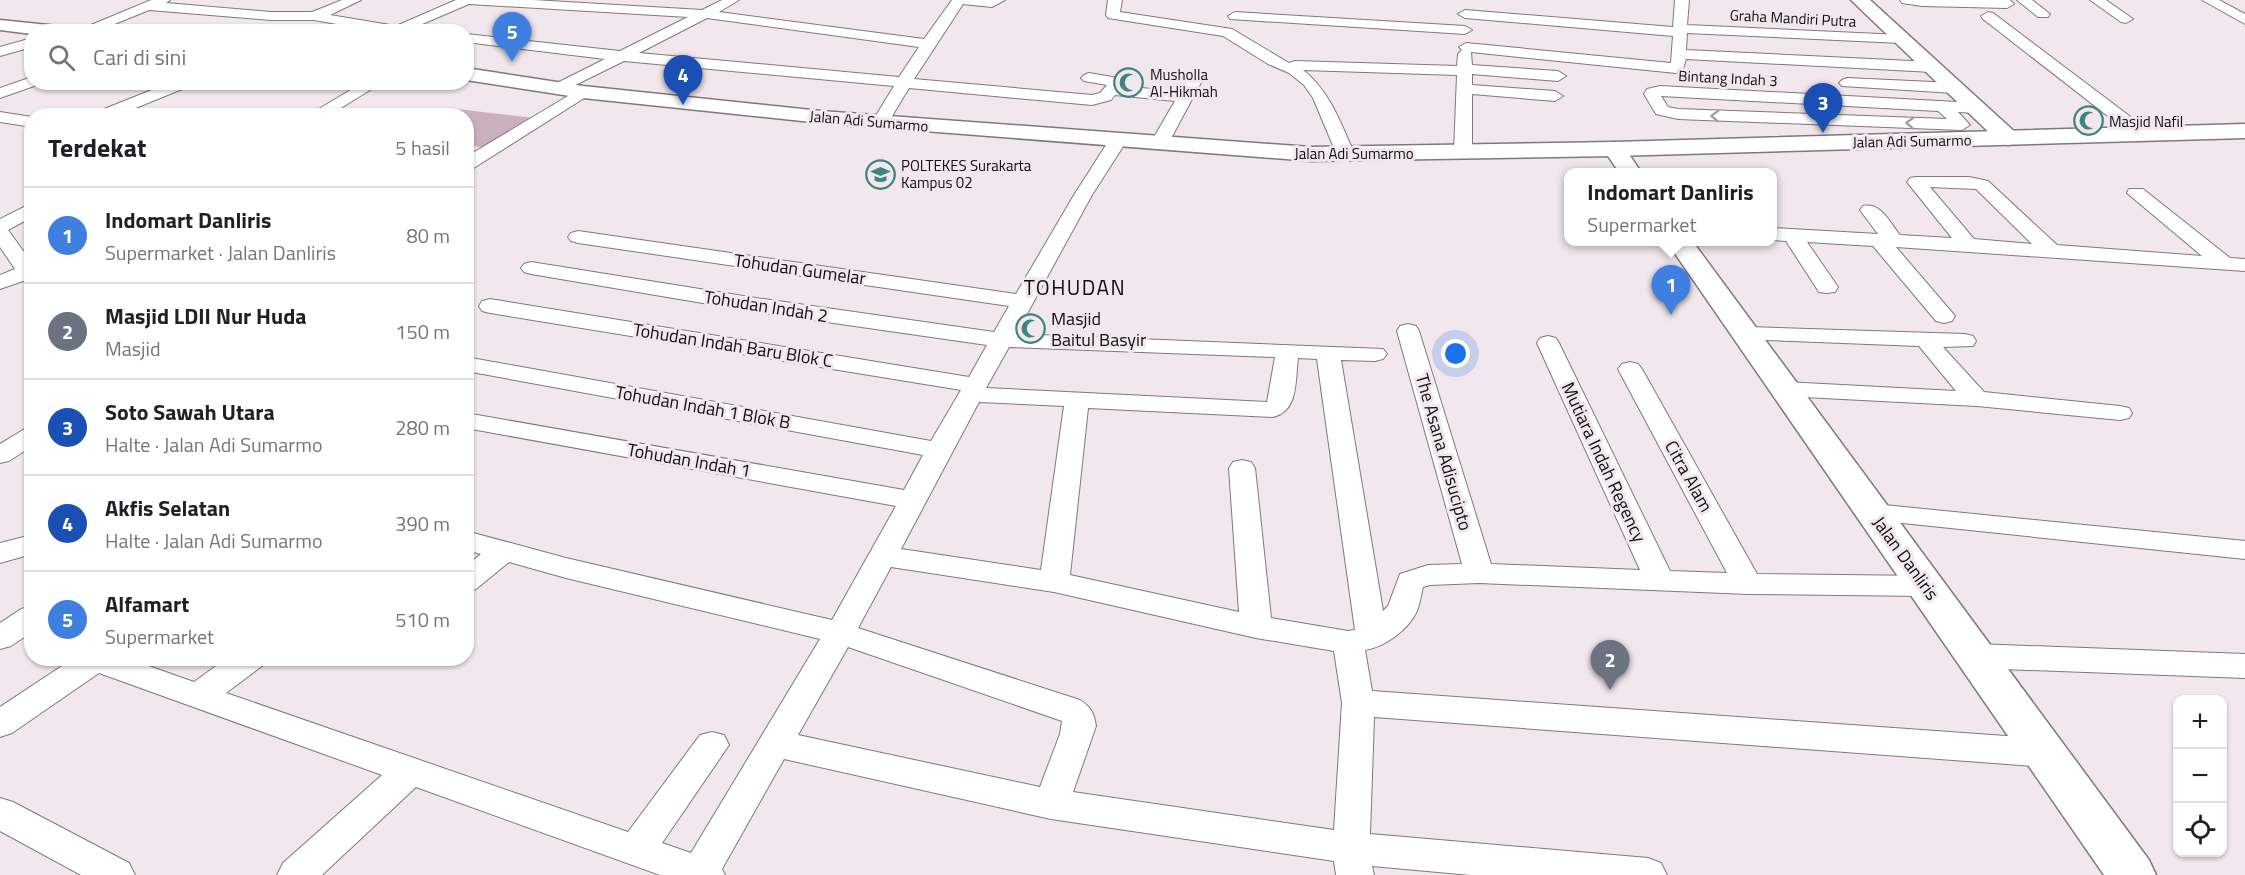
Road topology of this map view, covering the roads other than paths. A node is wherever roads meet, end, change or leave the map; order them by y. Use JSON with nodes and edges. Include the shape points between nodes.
{"nodes":[{"id":1,"x":164,"y":0,"type":"edge"},
{"id":2,"x":354,"y":0,"type":"edge"},
{"id":3,"x":466,"y":0,"type":"edge"},
{"id":4,"x":732,"y":0,"type":"edge"},
{"id":5,"x":959,"y":0,"type":"edge"},
{"id":6,"x":998,"y":0,"type":"edge"},
{"id":7,"x":1115,"y":0,"type":"edge"},
{"id":8,"x":1682,"y":0,"type":"edge"},
{"id":9,"x":1860,"y":0,"type":"edge"},
{"id":10,"x":1908,"y":0,"type":"edge"},
{"id":11,"x":2003,"y":0,"type":"edge"},
{"id":12,"x":2024,"y":0,"type":"edge"},
{"id":13,"x":2097,"y":0,"type":"edge"},
{"id":14,"x":2209,"y":0,"type":"edge"},
{"id":15,"x":149,"y":6,"type":"junction"},
{"id":16,"x":1263,"y":7,"type":"dead end"},
{"id":17,"x":705,"y":14,"type":"junction"},
{"id":18,"x":2043,"y":14,"type":"dead end"},
{"id":19,"x":314,"y":16,"type":"junction"},
{"id":20,"x":1465,"y":16,"type":"edge"},
{"id":21,"x":1988,"y":16,"type":"dead end"},
{"id":22,"x":2126,"y":19,"type":"dead end"},
{"id":23,"x":2245,"y":20,"type":"edge"},
{"id":24,"x":1231,"y":22,"type":"junction"},
{"id":25,"x":102,"y":24,"type":"edge"},
{"id":26,"x":360,"y":24,"type":"edge"},
{"id":27,"x":415,"y":24,"type":"edge"},
{"id":28,"x":0,"y":25,"type":"edge"},
{"id":29,"x":1886,"y":25,"type":"junction"},
{"id":30,"x":24,"y":27,"type":"edge"},
{"id":31,"x":1564,"y":32,"type":"junction"},
{"id":32,"x":1680,"y":34,"type":"junction"},
{"id":33,"x":474,"y":39,"type":"edge"},
{"id":34,"x":24,"y":44,"type":"edge"},
{"id":35,"x":928,"y":44,"type":"junction"},
{"id":36,"x":1907,"y":44,"type":"junction"},
{"id":37,"x":1466,"y":47,"type":"junction"},
{"id":38,"x":0,"y":52,"type":"edge"},
{"id":39,"x":621,"y":56,"type":"junction"},
{"id":40,"x":1295,"y":65,"type":"dead end"},
{"id":41,"x":1932,"y":67,"type":"junction"},
{"id":42,"x":1464,"y":70,"type":"junction"},
{"id":43,"x":474,"y":75,"type":"edge"},
{"id":44,"x":1197,"y":75,"type":"dead end"},
{"id":45,"x":1558,"y":76,"type":"dead end"},
{"id":46,"x":1686,"y":76,"type":"dead end"},
{"id":47,"x":1089,"y":78,"type":"dead end"},
{"id":48,"x":1650,"y":80,"type":"dead end"},
{"id":49,"x":1826,"y":82,"type":"dead end"},
{"id":50,"x":903,"y":83,"type":"junction"},
{"id":51,"x":24,"y":85,"type":"edge"},
{"id":52,"x":1954,"y":88,"type":"junction"},
{"id":53,"x":557,"y":89,"type":"junction"},
{"id":54,"x":1465,"y":89,"type":"junction"},
{"id":55,"x":167,"y":90,"type":"edge"},
{"id":56,"x":362,"y":90,"type":"edge"},
{"id":57,"x":1113,"y":90,"type":"junction"},
{"id":58,"x":583,"y":92,"type":"junction"},
{"id":59,"x":0,"y":93,"type":"edge"},
{"id":60,"x":1555,"y":96,"type":"dead end"},
{"id":61,"x":1185,"y":97,"type":"junction"},
{"id":62,"x":1942,"y":106,"type":"junction"},
{"id":63,"x":121,"y":108,"type":"edge"},
{"id":64,"x":329,"y":108,"type":"edge"},
{"id":65,"x":1976,"y":108,"type":"junction"},
{"id":66,"x":0,"y":117,"type":"edge"},
{"id":67,"x":24,"y":121,"type":"edge"},
{"id":68,"x":880,"y":122,"type":"junction"},
{"id":69,"x":1962,"y":126,"type":"junction"},
{"id":70,"x":2245,"y":131,"type":"edge"},
{"id":71,"x":2142,"y":134,"type":"junction"},
{"id":72,"x":1999,"y":139,"type":"junction"},
{"id":73,"x":1159,"y":144,"type":"junction"},
{"id":74,"x":1114,"y":145,"type":"junction"},
{"id":75,"x":1614,"y":149,"type":"junction"},
{"id":76,"x":1463,"y":152,"type":"junction"},
{"id":77,"x":1346,"y":154,"type":"junction"},
{"id":78,"x":474,"y":160,"type":"edge"},
{"id":79,"x":1627,"y":168,"type":"edge"},
{"id":80,"x":2136,"y":193,"type":"dead end"},
{"id":81,"x":1870,"y":210,"type":"dead end"},
{"id":82,"x":24,"y":214,"type":"edge"},
{"id":83,"x":0,"y":227,"type":"edge"},
{"id":84,"x":0,"y":233,"type":"edge"},
{"id":85,"x":1783,"y":234,"type":"edge"},
{"id":86,"x":578,"y":237,"type":"dead end"},
{"id":87,"x":1886,"y":240,"type":"junction"},
{"id":88,"x":1968,"y":245,"type":"junction"},
{"id":89,"x":1683,"y":246,"type":"edge"},
{"id":90,"x":2050,"y":250,"type":"junction"},
{"id":91,"x":2224,"y":263,"type":"junction"},
{"id":92,"x":24,"y":264,"type":"edge"},
{"id":93,"x":2245,"y":265,"type":"edge"},
{"id":94,"x":531,"y":268,"type":"dead end"},
{"id":95,"x":24,"y":274,"type":"edge"},
{"id":96,"x":0,"y":283,"type":"edge"},
{"id":97,"x":1827,"y":287,"type":"dead end"},
{"id":98,"x":1023,"y":302,"type":"junction"},
{"id":99,"x":490,"y":306,"type":"dead end"},
{"id":100,"x":1944,"y":316,"type":"dead end"},
{"id":101,"x":1408,"y":331,"type":"dead end"},
{"id":102,"x":1747,"y":334,"type":"junction"},
{"id":103,"x":1001,"y":340,"type":"junction"},
{"id":104,"x":1965,"y":341,"type":"dead end"},
{"id":105,"x":1548,"y":343,"type":"dead end"},
{"id":106,"x":1930,"y":347,"type":"dead end"},
{"id":107,"x":1287,"y":352,"type":"junction"},
{"id":108,"x":1328,"y":353,"type":"junction"},
{"id":109,"x":1375,"y":354,"type":"dead end"},
{"id":110,"x":474,"y":365,"type":"edge"},
{"id":111,"x":1630,"y":369,"type":"dead end"},
{"id":112,"x":973,"y":389,"type":"junction"},
{"id":113,"x":1785,"y":389,"type":"junction"},
{"id":114,"x":1077,"y":399,"type":"junction"},
{"id":115,"x":1977,"y":399,"type":"junction"},
{"id":116,"x":2120,"y":413,"type":"dead end"},
{"id":117,"x":474,"y":421,"type":"edge"},
{"id":118,"x":939,"y":450,"type":"junction"},
{"id":119,"x":1242,"y":468,"type":"dead end"},
{"id":120,"x":911,"y":500,"type":"junction"},
{"id":121,"x":1874,"y":513,"type":"junction"},
{"id":122,"x":474,"y":542,"type":"edge"},
{"id":123,"x":24,"y":546,"type":"edge"},
{"id":124,"x":504,"y":550,"type":"junction"},
{"id":125,"x":2245,"y":550,"type":"edge"},
{"id":126,"x":0,"y":553,"type":"edge"},
{"id":127,"x":883,"y":556,"type":"junction"},
{"id":128,"x":1479,"y":573,"type":"junction"},
{"id":129,"x":474,"y":575,"type":"edge"},
{"id":130,"x":1660,"y":581,"type":"junction"},
{"id":131,"x":1054,"y":582,"type":"junction"},
{"id":132,"x":1748,"y":584,"type":"junction"},
{"id":133,"x":1925,"y":586,"type":"junction"},
{"id":134,"x":1256,"y":627,"type":"junction"},
{"id":135,"x":840,"y":633,"type":"junction"},
{"id":136,"x":1360,"y":640,"type":"junction"},
{"id":137,"x":1976,"y":656,"type":"junction"},
{"id":138,"x":85,"y":666,"type":"edge"},
{"id":139,"x":114,"y":666,"type":"edge"},
{"id":140,"x":240,"y":666,"type":"edge"},
{"id":141,"x":2245,"y":666,"type":"edge"},
{"id":142,"x":198,"y":696,"type":"junction"},
{"id":143,"x":1358,"y":703,"type":"junction"},
{"id":144,"x":0,"y":724,"type":"edge"},
{"id":145,"x":777,"y":744,"type":"junction"},
{"id":146,"x":712,"y":746,"type":"dead end"},
{"id":147,"x":2047,"y":753,"type":"junction"},
{"id":148,"x":409,"y":772,"type":"junction"},
{"id":149,"x":1051,"y":804,"type":"junction"},
{"id":150,"x":0,"y":813,"type":"edge"},
{"id":151,"x":636,"y":850,"type":"junction"},
{"id":152,"x":1353,"y":862,"type":"edge"},
{"id":153,"x":703,"y":874,"type":"edge"},
{"id":154,"x":116,"y":875,"type":"edge"},
{"id":155,"x":296,"y":875,"type":"edge"},
{"id":156,"x":1648,"y":875,"type":"edge"},
{"id":157,"x":2132,"y":875,"type":"edge"}],
"edges":[{"from":1,"to":15,"type":"street"},
{"from":2,"to":19,"type":"street"},
{"from":3,"to":17,"type":"street"},
{"from":3,"to":27,"type":"street"},
{"from":4,"to":17,"type":"street"},
{"from":5,"to":6,"type":"street"},
{"from":5,"to":35,"type":"street"},
{"from":7,"to":24,"type":"street","via":[[1112,14],[1118,17]]},
{"from":8,"to":32,"type":"street"},
{"from":9,"to":29,"type":"main road"},
{"from":10,"to":11,"type":"street","via":[[2007,4]]},
{"from":12,"to":18,"type":"street"},
{"from":13,"to":22,"type":"street"},
{"from":14,"to":23,"type":"street"},
{"from":15,"to":19,"type":"street","via":[[243,15]]},
{"from":15,"to":25,"type":"street"},
{"from":16,"to":20,"type":"street"},
{"from":17,"to":35,"type":"street"},
{"from":17,"to":39,"type":"street"},
{"from":19,"to":26,"type":"street"},
{"from":20,"to":24,"type":"street"},
{"from":20,"to":31,"type":"street"},
{"from":20,"to":37,"type":"street"},
{"from":21,"to":71,"type":"street"},
{"from":24,"to":77,"type":"street","via":[[1273,61],[1309,82],[1330,116]]},
{"from":28,"to":30,"type":"main road"},
{"from":29,"to":32,"type":"street"},
{"from":29,"to":36,"type":"main road"},
{"from":31,"to":32,"type":"street"},
{"from":31,"to":32,"type":"street","via":[[1674,68],[1678,66]]},
{"from":31,"to":37,"type":"street"},
{"from":32,"to":36,"type":"street"},
{"from":32,"to":41,"type":"street"},
{"from":33,"to":39,"type":"street"},
{"from":34,"to":38,"type":"street"},
{"from":35,"to":50,"type":"street"},
{"from":36,"to":41,"type":"main road"},
{"from":37,"to":42,"type":"street"},
{"from":39,"to":50,"type":"street"},
{"from":39,"to":53,"type":"street"},
{"from":40,"to":42,"type":"street"},
{"from":41,"to":52,"type":"main road"},
{"from":42,"to":45,"type":"street"},
{"from":42,"to":54,"type":"street"},
{"from":43,"to":53,"type":"main road","name":"Jalan Adi Sumarmo"},
{"from":44,"to":61,"type":"street"},
{"from":46,"to":48,"type":"street","name":"Bintang Indah 3","via":[[1651,74]]},
{"from":47,"to":57,"type":"street","via":[[1115,82]]},
{"from":49,"to":52,"type":"street"},
{"from":50,"to":57,"type":"street","via":[[1092,100]]},
{"from":50,"to":68,"type":"street"},
{"from":51,"to":59,"type":"street"},
{"from":52,"to":65,"type":"main road"},
{"from":53,"to":58,"type":"main road","name":"Jalan Adi Sumarmo"},
{"from":54,"to":60,"type":"street"},
{"from":54,"to":76,"type":"street"},
{"from":55,"to":63,"type":"street"},
{"from":56,"to":64,"type":"street"},
{"from":57,"to":61,"type":"street"},
{"from":58,"to":68,"type":"main road","name":"Jalan Adi Sumarmo"},
{"from":58,"to":78,"type":"street"},
{"from":61,"to":73,"type":"street"},
{"from":62,"to":65,"type":"street"},
{"from":62,"to":69,"type":"street"},
{"from":69,"to":62,"type":"street","one_way":true,"via":[[1678,114],[1659,108],[1652,94],[1660,91]]},
{"from":65,"to":72,"type":"main road"},
{"from":66,"to":67,"type":"street"},
{"from":68,"to":74,"type":"main road","name":"Jalan Adi Sumarmo"},
{"from":69,"to":72,"type":"street"},
{"from":70,"to":71,"type":"main road","name":"Jalan Adi Sumarmo"},
{"from":71,"to":72,"type":"main road","name":"Jalan Adi Sumarmo"},
{"from":72,"to":75,"type":"main road","name":"Jalan Adi Sumarmo"},
{"from":73,"to":74,"type":"main road","name":"Jalan Adi Sumarmo"},
{"from":73,"to":77,"type":"main road","name":"Jalan Adi Sumarmo"},
{"from":74,"to":98,"type":"street"},
{"from":75,"to":76,"type":"main road","name":"Jalan Adi Sumarmo"},
{"from":75,"to":79,"type":"main road"},
{"from":76,"to":77,"type":"main road","name":"Jalan Adi Sumarmo"},
{"from":80,"to":91,"type":"street"},
{"from":81,"to":87,"type":"street"},
{"from":82,"to":83,"type":"street"},
{"from":84,"to":92,"type":"street"},
{"from":85,"to":87,"type":"street"},
{"from":85,"to":97,"type":"street"},
{"from":86,"to":98,"type":"street","name":"Tohudan Gumelar"},
{"from":87,"to":88,"type":"street"},
{"from":87,"to":100,"type":"street"},
{"from":88,"to":90,"type":"street"},
{"from":88,"to":90,"type":"street","via":[[1916,184],[1923,180],[1969,182],[1986,188]]},
{"from":89,"to":102,"type":"main road","name":"Jalan Danliris"},
{"from":90,"to":91,"type":"street"},
{"from":91,"to":93,"type":"street"},
{"from":94,"to":103,"type":"street","name":"Tohudan Indah 2"},
{"from":95,"to":96,"type":"street"},
{"from":98,"to":103,"type":"street"},
{"from":99,"to":112,"type":"street","name":"Tohudan Indah Baru Blok C"},
{"from":101,"to":128,"type":"street","name":"The Asana Adisucipto"},
{"from":102,"to":104,"type":"street"},
{"from":102,"to":113,"type":"main road","name":"Jalan Danliris"},
{"from":103,"to":107,"type":"street","name":"Tohudan Indah 2"},
{"from":103,"to":112,"type":"street"},
{"from":105,"to":130,"type":"street","name":"Mutiara Indah Regency"},
{"from":106,"to":115,"type":"street"},
{"from":107,"to":108,"type":"street","name":"Tohudan Indah 2"},
{"from":107,"to":114,"type":"street","name":"Tohudan Indah Baru Blok C","via":[[1280,403],[1273,410]]},
{"from":108,"to":109,"type":"street","name":"Tohudan Indah 2"},
{"from":108,"to":136,"type":"street"},
{"from":110,"to":118,"type":"street","name":"Tohudan Indah 1 Blok B"},
{"from":111,"to":132,"type":"street","name":"Citra Alam"},
{"from":112,"to":114,"type":"street","name":"Tohudan Indah Baru Blok C"},
{"from":112,"to":118,"type":"street"},
{"from":113,"to":115,"type":"street"},
{"from":113,"to":121,"type":"main road","name":"Jalan Danliris"},
{"from":114,"to":131,"type":"street"},
{"from":115,"to":116,"type":"street"},
{"from":117,"to":120,"type":"street","name":"Tohudan Indah 1"},
{"from":118,"to":120,"type":"street"},
{"from":119,"to":134,"type":"street"},
{"from":120,"to":127,"type":"street"},
{"from":121,"to":125,"type":"street"},
{"from":121,"to":133,"type":"main road","name":"Jalan Danliris"},
{"from":122,"to":124,"type":"street"},
{"from":123,"to":126,"type":"street"},
{"from":124,"to":129,"type":"street"},
{"from":124,"to":135,"type":"street"},
{"from":127,"to":131,"type":"street"},
{"from":127,"to":135,"type":"street"},
{"from":128,"to":130,"type":"street"},
{"from":128,"to":136,"type":"street","via":[[1428,575],[1410,581],[1402,610]]},
{"from":130,"to":132,"type":"street"},
{"from":131,"to":134,"type":"street"},
{"from":132,"to":133,"type":"street"},
{"from":133,"to":137,"type":"main road","name":"Jalan Danliris"},
{"from":134,"to":136,"type":"street"},
{"from":135,"to":145,"type":"street"},
{"from":135,"to":149,"type":"street","via":[[1078,715],[1077,734]]},
{"from":136,"to":143,"type":"street"},
{"from":137,"to":141,"type":"street"},
{"from":137,"to":147,"type":"main road","name":"Jalan Danliris"},
{"from":138,"to":144,"type":"street"},
{"from":139,"to":142,"type":"street"},
{"from":140,"to":142,"type":"street"},
{"from":142,"to":148,"type":"street"},
{"from":143,"to":147,"type":"street"},
{"from":143,"to":152,"type":"street"},
{"from":145,"to":149,"type":"street"},
{"from":145,"to":153,"type":"street"},
{"from":146,"to":151,"type":"street"},
{"from":147,"to":157,"type":"main road","name":"Jalan Danliris"},
{"from":148,"to":151,"type":"street"},
{"from":148,"to":155,"type":"street"},
{"from":149,"to":152,"type":"street"},
{"from":150,"to":154,"type":"street"},
{"from":151,"to":153,"type":"street"},
{"from":152,"to":156,"type":"street"}]}
